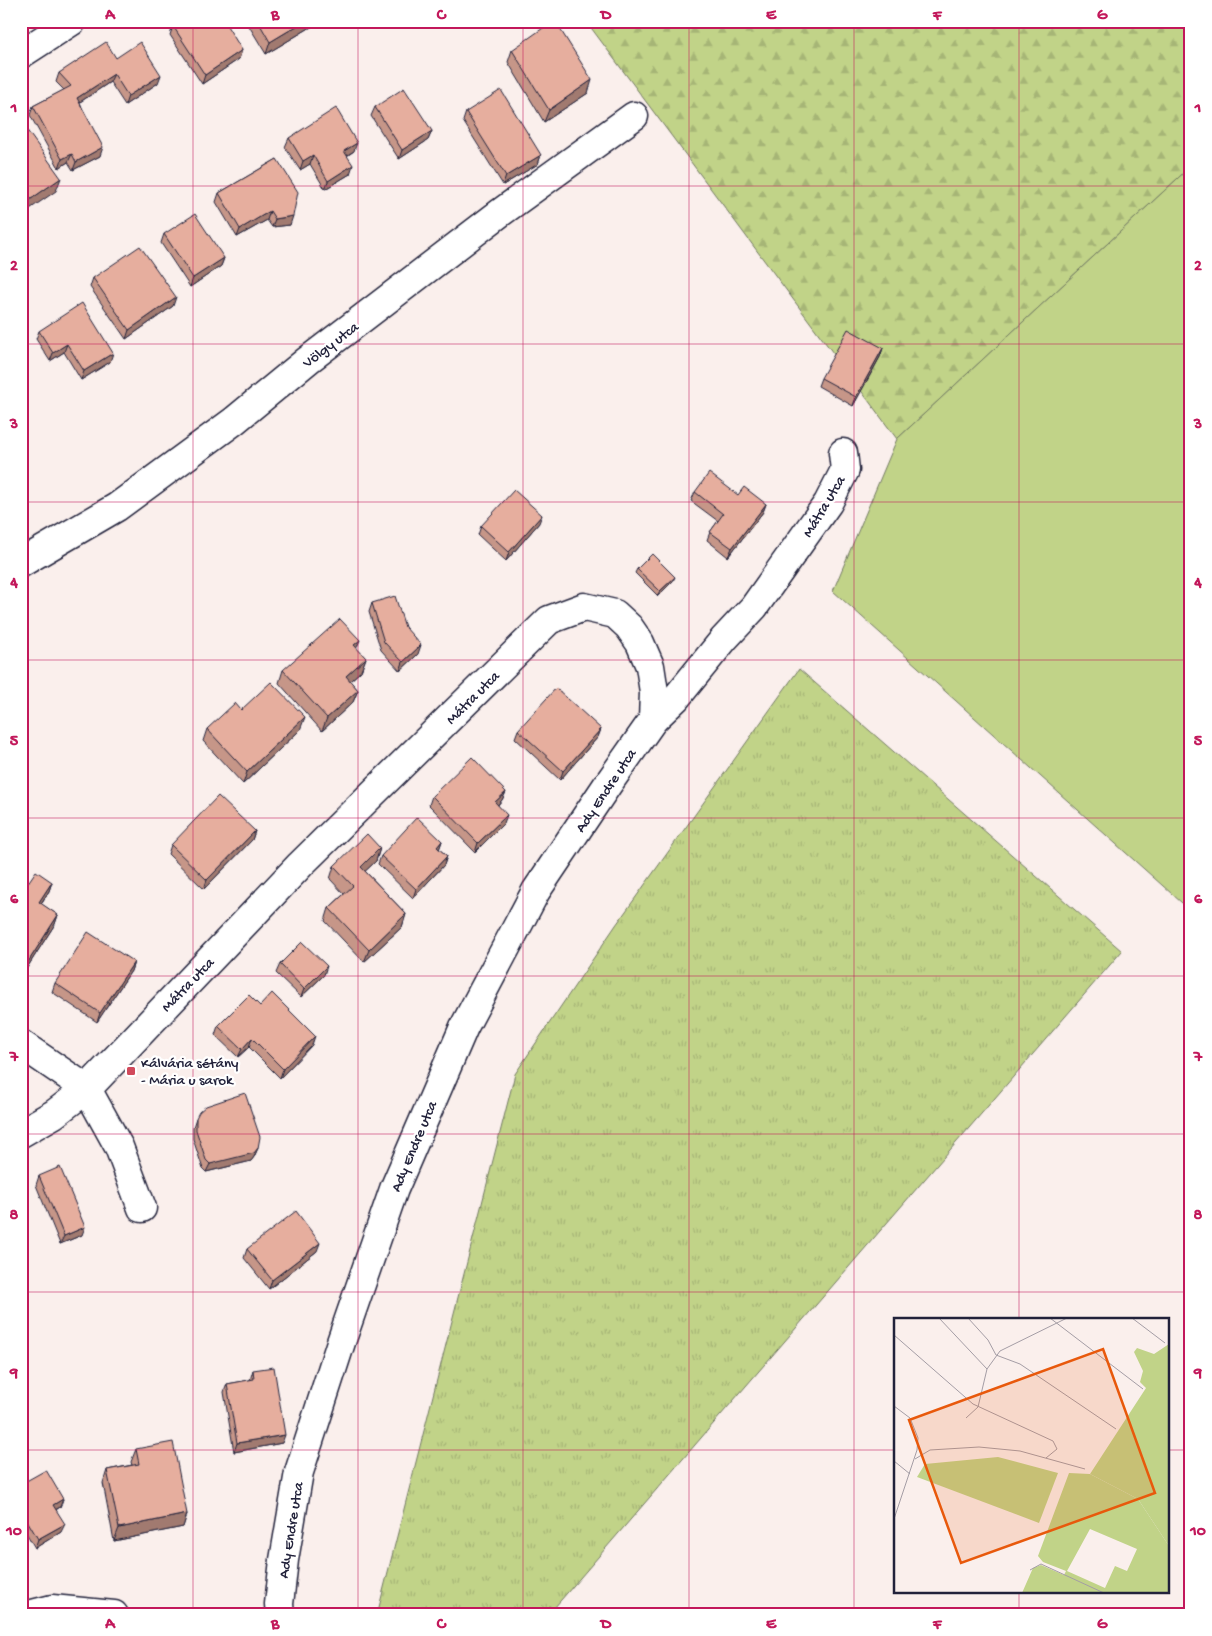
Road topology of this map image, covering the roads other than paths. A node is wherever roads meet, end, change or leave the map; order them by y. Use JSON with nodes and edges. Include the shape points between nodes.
{"nodes":[{"id":1,"x":72,"y":21,"type":"edge"},
{"id":2,"x":21,"y":54,"type":"edge"},
{"id":3,"x":634,"y":116,"type":"dead end"},
{"id":4,"x":843,"y":453,"type":"dead end"},
{"id":5,"x":21,"y":563,"type":"edge"},
{"id":6,"x":653,"y":720,"type":"junction"},
{"id":7,"x":21,"y":1044,"type":"edge"},
{"id":8,"x":87,"y":1089,"type":"junction"},
{"id":9,"x":21,"y":1133,"type":"edge"},
{"id":10,"x":142,"y":1208,"type":"dead end"},
{"id":11,"x":28,"y":1615,"type":"edge"},
{"id":12,"x":114,"y":1615,"type":"edge"},
{"id":13,"x":280,"y":1615,"type":"edge"}],
"edges":[{"from":1,"to":2,"type":"street"},
{"from":3,"to":5,"type":"street","name":"Völgy utca","via":[[500,213],[234,421],[125,501]]},
{"from":4,"to":6,"type":"street","name":"Mátra utca","via":[[845,470],[828,503],[780,572],[676,698]]},
{"from":6,"to":8,"type":"street","name":"Mátra utca","via":[[654,692],[650,666],[629,627],[615,614],[584,607],[549,620],[300,865]]},
{"from":6,"to":13,"type":"street","name":"Ady Endre utca","via":[[536,891],[464,1027],[394,1189],[340,1342],[299,1472],[284,1560]]},
{"from":7,"to":8,"type":"street"},
{"from":8,"to":9,"type":"street","name":"Mátra utca"},
{"from":8,"to":10,"type":"street","via":[[120,1147]]},
{"from":11,"to":12,"type":"street","via":[[52,1609]]}]}
